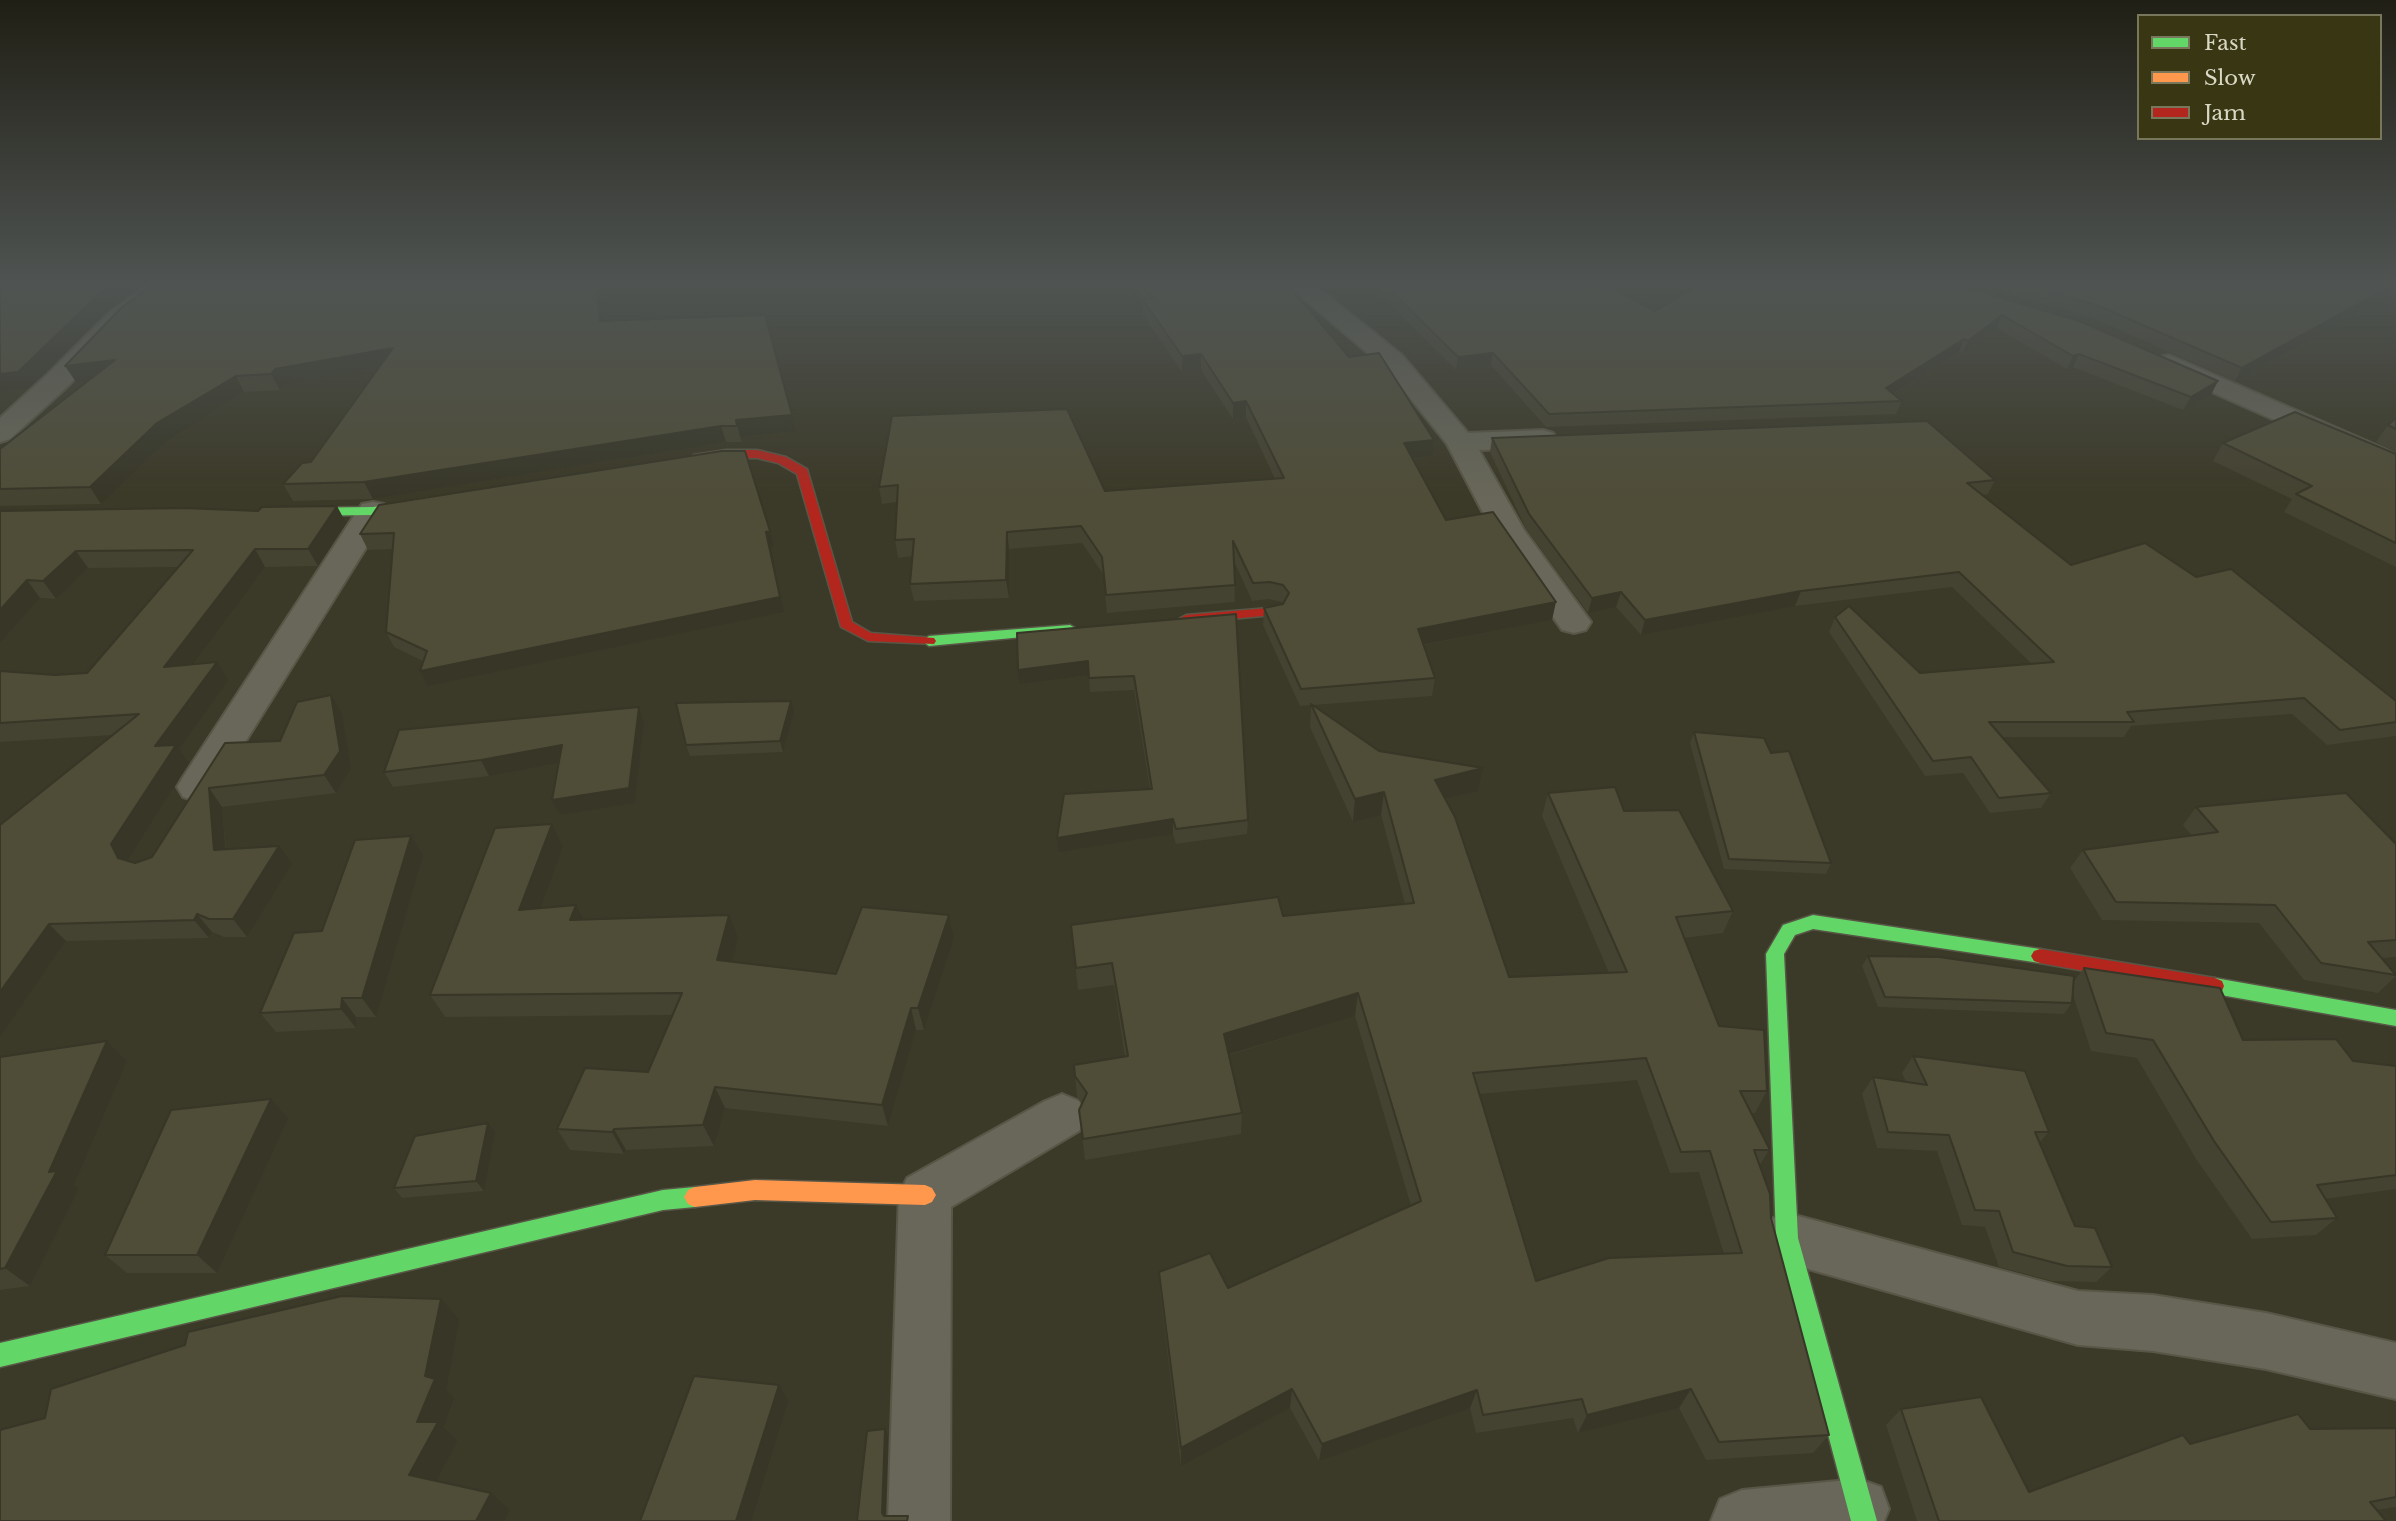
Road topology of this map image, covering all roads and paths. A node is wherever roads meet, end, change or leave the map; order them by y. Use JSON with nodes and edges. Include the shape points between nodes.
{"nodes":[{"id":1,"x":80,"y":357,"type":"edge"},
{"id":2,"x":1388,"y":357,"type":"edge"},
{"id":3,"x":2154,"y":357,"type":"edge"},
{"id":4,"x":0,"y":433,"type":"edge"},
{"id":5,"x":1570,"y":438,"type":"edge"},
{"id":6,"x":1460,"y":442,"type":"junction"},
{"id":7,"x":672,"y":463,"type":"edge"},
{"id":8,"x":2396,"y":465,"type":"edge"},
{"id":9,"x":441,"y":500,"type":"edge"},
{"id":10,"x":373,"y":511,"type":"junction"},
{"id":11,"x":268,"y":512,"type":"edge"},
{"id":12,"x":1269,"y":612,"type":"edge"},
{"id":13,"x":1172,"y":620,"type":"edge"},
{"id":14,"x":1574,"y":622,"type":"dead end"},
{"id":15,"x":1089,"y":628,"type":"edge"},
{"id":16,"x":179,"y":816,"type":"edge"},
{"id":17,"x":2396,"y":1018,"type":"edge"},
{"id":18,"x":1062,"y":1116,"type":"dead end"},
{"id":19,"x":925,"y":1195,"type":"junction"},
{"id":20,"x":1787,"y":1238,"type":"junction"},
{"id":21,"x":0,"y":1354,"type":"edge"},
{"id":22,"x":2396,"y":1371,"type":"edge"},
{"id":23,"x":1862,"y":1515,"type":"edge"},
{"id":24,"x":919,"y":1521,"type":"edge"},
{"id":25,"x":1742,"y":1521,"type":"edge"}],
"edges":[{"from":1,"to":4,"type":"street"},
{"from":2,"to":6,"type":"street"},
{"from":3,"to":8,"type":"street"},
{"from":5,"to":6,"type":"street"},
{"from":6,"to":14,"type":"street","via":[[1509,532]]},
{"from":7,"to":15,"type":"street","via":[[757,454],[782,460],[803,472],[846,624],[868,637],[923,642]]},
{"from":9,"to":10,"type":"street"},
{"from":10,"to":11,"type":"street"},
{"from":10,"to":16,"type":"street"},
{"from":12,"to":13,"type":"street"},
{"from":17,"to":20,"type":"street","via":[[2025,953],[1813,922],[1789,930],[1775,954]]},
{"from":18,"to":19,"type":"street"},
{"from":19,"to":21,"type":"street","via":[[755,1190],[663,1200]]},
{"from":19,"to":24,"type":"street"},
{"from":20,"to":22,"type":"street","via":[[2078,1318],[2153,1323],[2266,1341]]},
{"from":20,"to":23,"type":"street"},
{"from":23,"to":25,"type":"street"}]}
